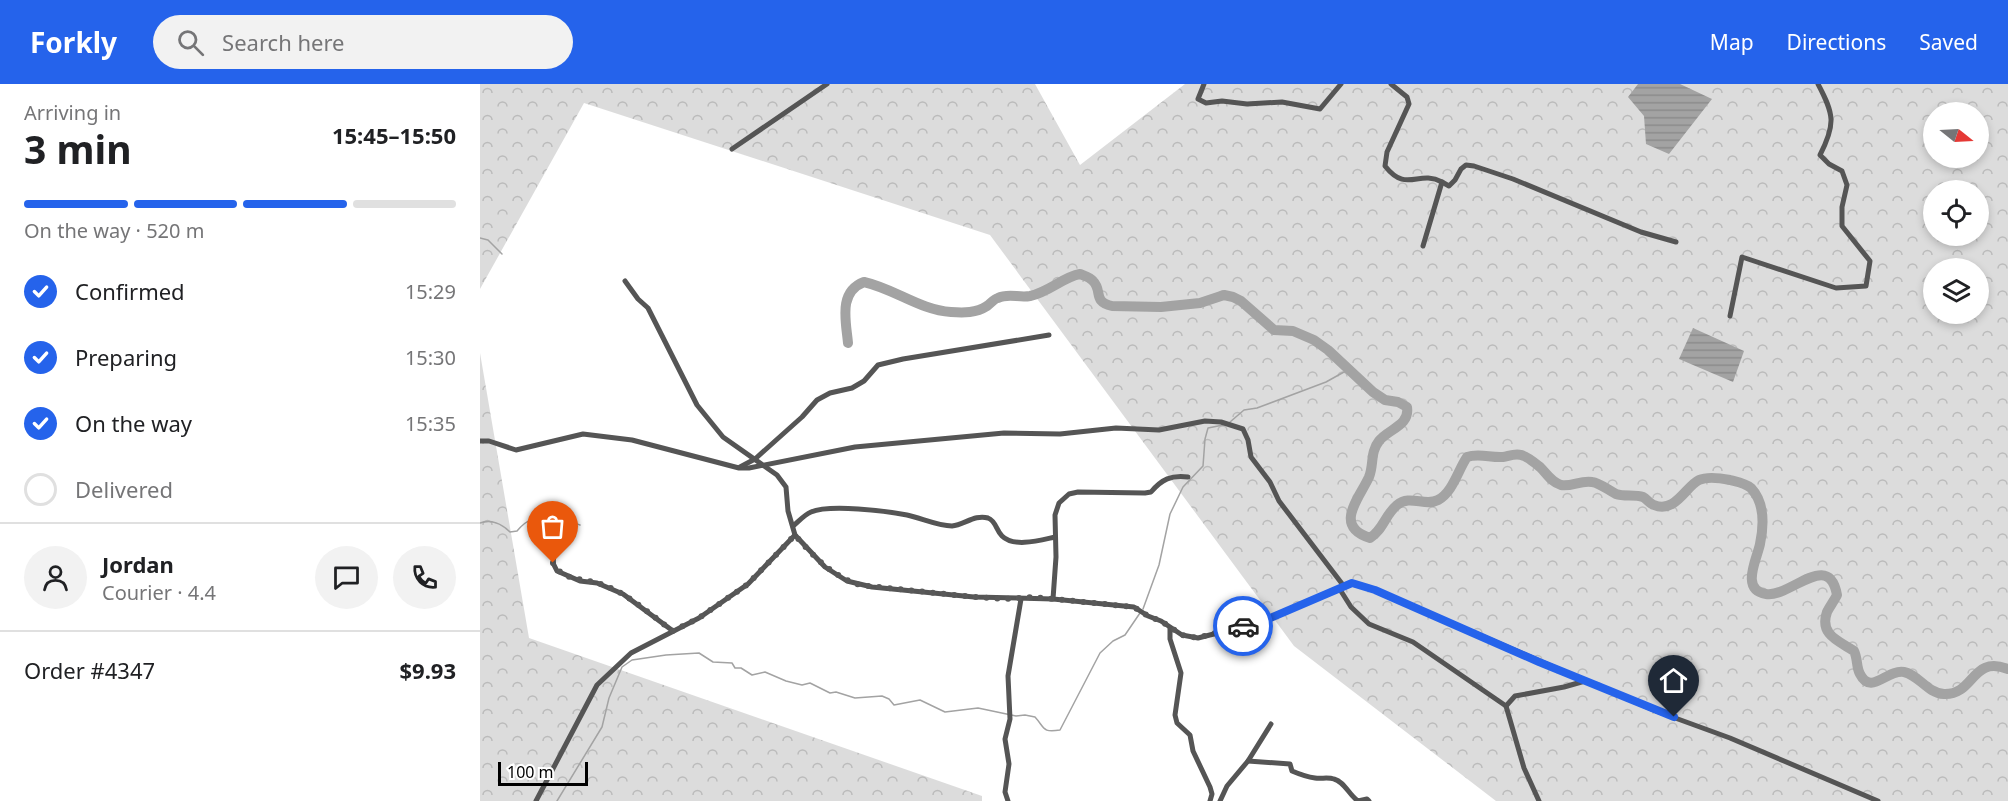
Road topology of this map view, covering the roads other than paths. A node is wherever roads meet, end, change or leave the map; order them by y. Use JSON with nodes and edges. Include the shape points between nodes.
{"nodes":[{"id":1,"x":827,"y":84,"type":"edge"},
{"id":2,"x":1204,"y":84,"type":"edge"},
{"id":3,"x":1341,"y":84,"type":"edge"},
{"id":4,"x":1391,"y":84,"type":"edge"},
{"id":5,"x":1818,"y":84,"type":"edge"},
{"id":6,"x":732,"y":149,"type":"dead end"},
{"id":7,"x":1442,"y":182,"type":"junction"},
{"id":8,"x":1676,"y":242,"type":"dead end"},
{"id":9,"x":1423,"y":246,"type":"dead end"},
{"id":10,"x":625,"y":281,"type":"dead end"},
{"id":11,"x":1730,"y":316,"type":"dead end"},
{"id":12,"x":1049,"y":335,"type":"dead end"},
{"id":13,"x":480,"y":441,"type":"edge"},
{"id":14,"x":755,"y":459,"type":"junction"},
{"id":15,"x":762,"y":465,"type":"junction"},
{"id":16,"x":739,"y":468,"type":"junction"},
{"id":17,"x":1188,"y":477,"type":"dead end"},
{"id":18,"x":560,"y":526,"type":"dead end"},
{"id":19,"x":793,"y":526,"type":"junction"},
{"id":20,"x":795,"y":535,"type":"junction"},
{"id":21,"x":1055,"y":537,"type":"junction"},
{"id":22,"x":1341,"y":587,"type":"junction"},
{"id":23,"x":1021,"y":599,"type":"junction"},
{"id":24,"x":1053,"y":599,"type":"junction"},
{"id":25,"x":1170,"y":627,"type":"junction"},
{"id":26,"x":673,"y":631,"type":"junction"},
{"id":27,"x":1585,"y":681,"type":"junction"},
{"id":28,"x":1506,"y":706,"type":"junction"},
{"id":29,"x":1271,"y":724,"type":"dead end"},
{"id":30,"x":1248,"y":761,"type":"junction"},
{"id":31,"x":536,"y":801,"type":"edge"},
{"id":32,"x":1008,"y":801,"type":"edge"},
{"id":33,"x":1210,"y":801,"type":"edge"},
{"id":34,"x":1220,"y":801,"type":"edge"},
{"id":35,"x":1369,"y":801,"type":"edge"},
{"id":36,"x":1539,"y":801,"type":"edge"},
{"id":37,"x":1878,"y":801,"type":"edge"}],
"edges":[{"from":1,"to":6,"type":"street"},
{"from":2,"to":3,"type":"street","via":[[1198,99],[1206,103],[1282,102],[1320,109]]},
{"from":4,"to":7,"type":"street","via":[[1407,97],[1409,104],[1387,152],[1385,166],[1404,181],[1428,178]]},
{"from":5,"to":11,"type":"street","via":[[1832,112],[1828,139],[1820,155],[1842,171],[1846,185],[1842,226],[1870,261],[1866,286],[1836,288],[1742,257]]},
{"from":7,"to":8,"type":"street","via":[[1449,186],[1461,169],[1474,166]]},
{"from":7,"to":9,"type":"street"},
{"from":10,"to":14,"type":"street","via":[[648,308],[697,405],[723,437]]},
{"from":12,"to":14,"type":"street","via":[[878,365],[852,388],[818,400]]},
{"from":13,"to":16,"type":"street","via":[[516,450],[583,434],[632,440]]},
{"from":14,"to":15,"type":"street"},
{"from":14,"to":16,"type":"street"},
{"from":15,"to":16,"type":"street"},
{"from":15,"to":19,"type":"street","via":[[786,487]]},
{"from":15,"to":22,"type":"street","via":[[855,447],[1004,433],[1159,430],[1205,420],[1221,422],[1243,429],[1251,457]]},
{"from":17,"to":21,"type":"street","via":[[1170,476],[1145,494],[1069,494],[1056,508]]},
{"from":18,"to":26,"type":"street","via":[[553,563],[557,571],[623,594]]},
{"from":19,"to":20,"type":"street"},
{"from":19,"to":21,"type":"street","via":[[810,513],[826,508],[905,515],[953,526],[985,518],[1006,539],[1024,542]]},
{"from":20,"to":23,"type":"street","via":[[825,567],[860,585]]},
{"from":20,"to":26,"type":"street","via":[[748,584]]},
{"from":21,"to":24,"type":"street"},
{"from":22,"to":25,"type":"street","via":[[1261,622],[1197,638]]},
{"from":22,"to":27,"type":"street","via":[[1352,583],[1375,590]]},
{"from":22,"to":28,"type":"street","via":[[1351,607],[1369,624],[1413,642]]},
{"from":23,"to":24,"type":"street"},
{"from":23,"to":32,"type":"street","via":[[1008,676]]},
{"from":24,"to":25,"type":"street","via":[[1134,607]]},
{"from":25,"to":33,"type":"street","via":[[1181,673],[1175,715],[1177,723],[1190,735],[1210,787]]},
{"from":26,"to":31,"type":"street","via":[[631,653],[597,685]]},
{"from":27,"to":28,"type":"street","via":[[1515,696]]},
{"from":27,"to":37,"type":"street"},
{"from":28,"to":36,"type":"street","via":[[1524,768]]},
{"from":29,"to":30,"type":"street"},
{"from":30,"to":34,"type":"street"},
{"from":30,"to":35,"type":"street","via":[[1290,764],[1292,771],[1300,774],[1333,778],[1358,801]]}]}
